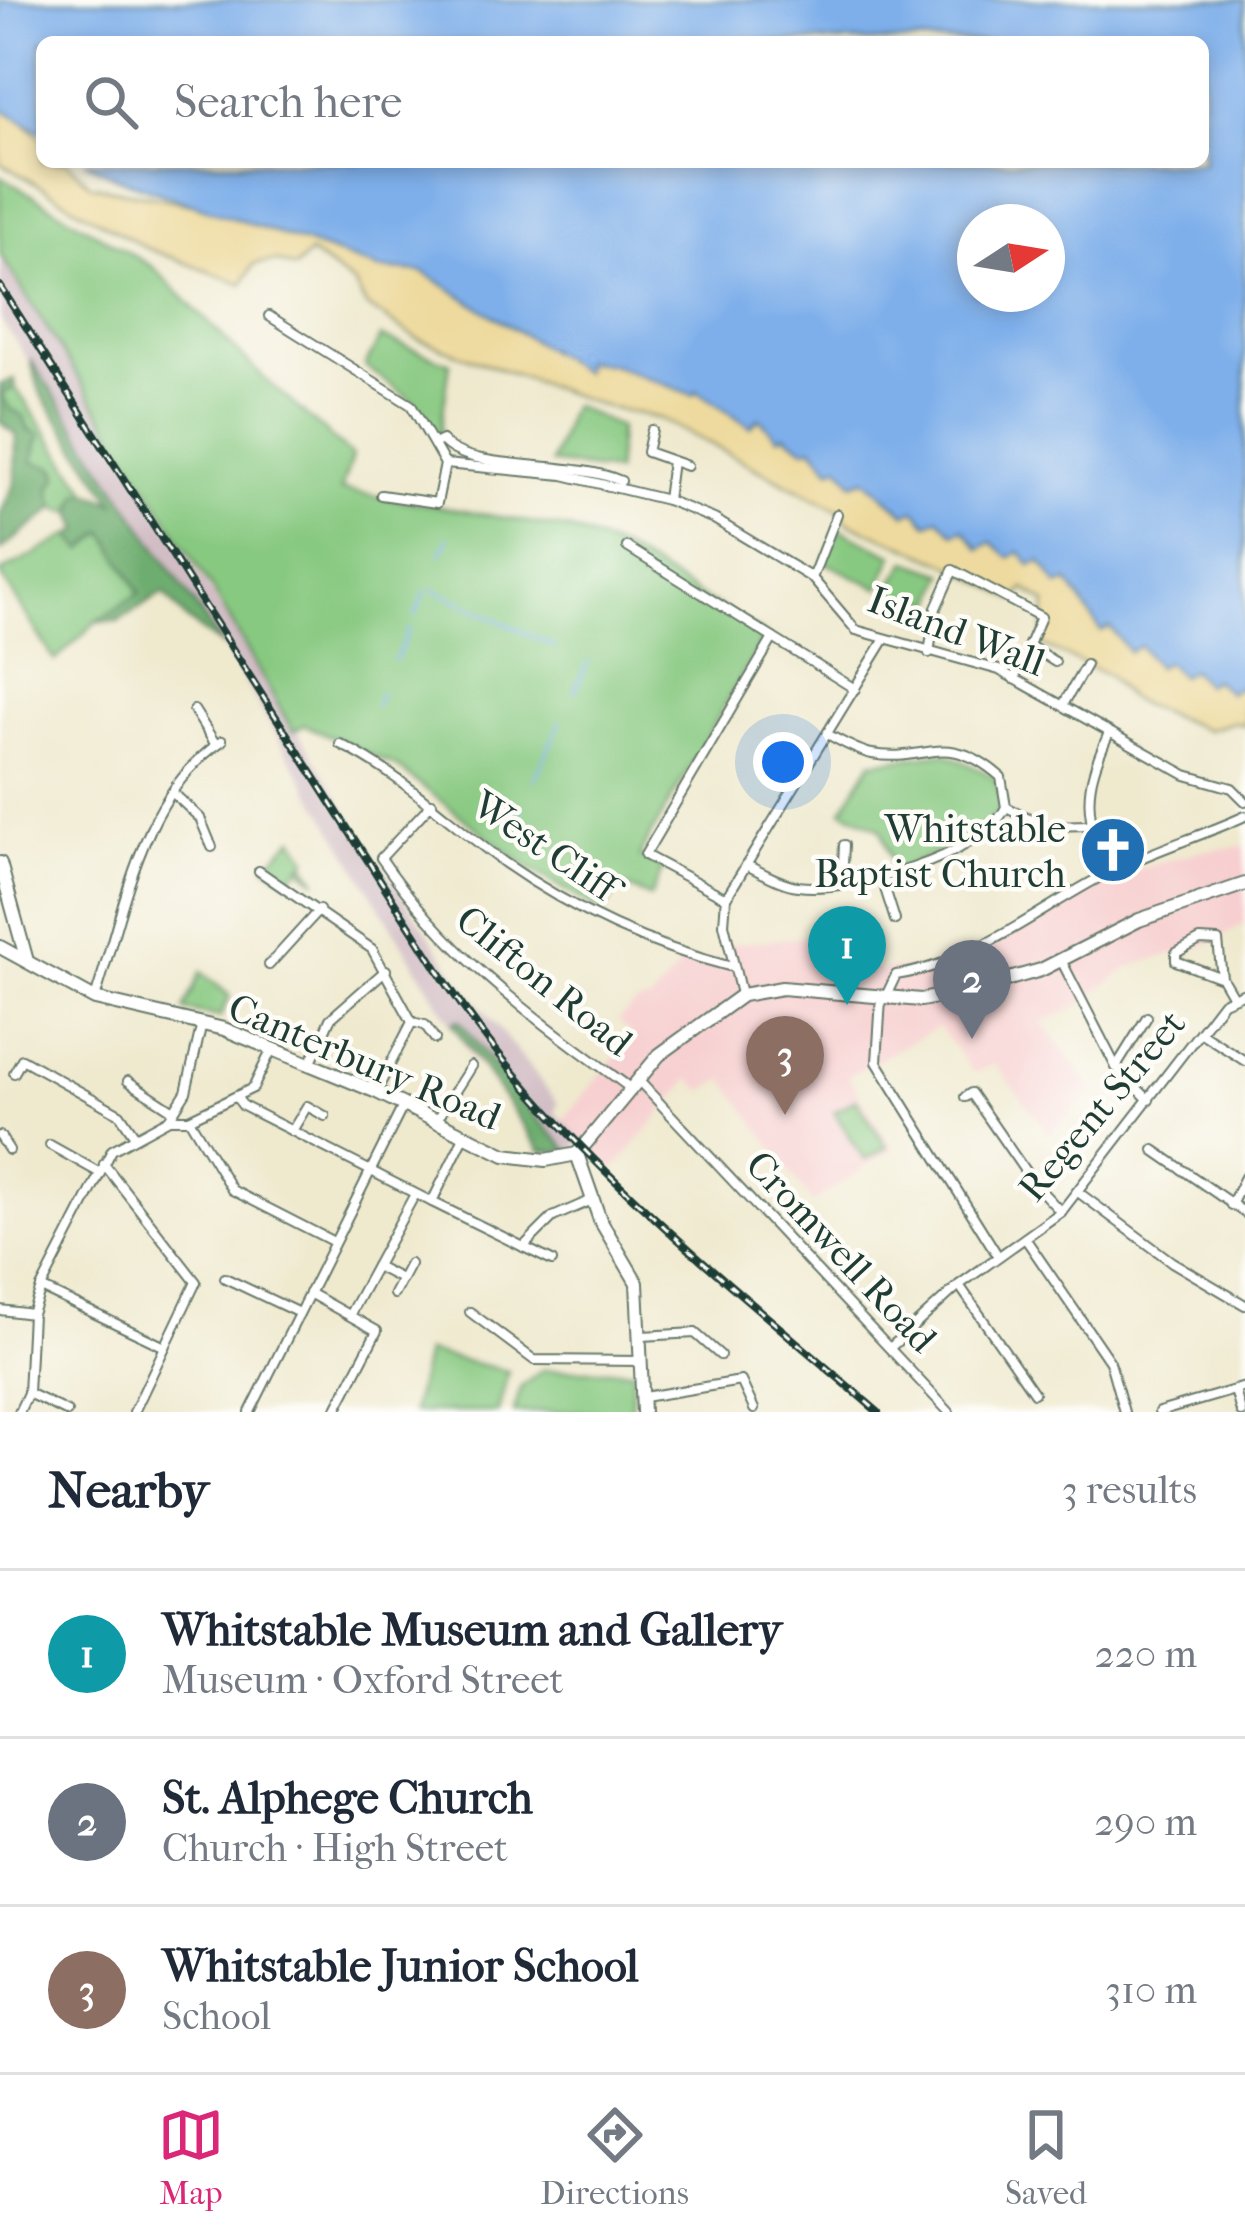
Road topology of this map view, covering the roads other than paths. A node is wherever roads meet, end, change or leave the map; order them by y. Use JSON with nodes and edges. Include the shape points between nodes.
{"nodes":[{"id":1,"x":268,"y":316,"type":"dead end"},
{"id":2,"x":652,"y":430,"type":"dead end"},
{"id":3,"x":435,"y":443,"type":"junction"},
{"id":4,"x":672,"y":461,"type":"junction"},
{"id":5,"x":446,"y":464,"type":"junction"},
{"id":6,"x":687,"y":466,"type":"dead end"},
{"id":7,"x":621,"y":481,"type":"dead end"},
{"id":8,"x":407,"y":482,"type":"dead end"},
{"id":9,"x":382,"y":495,"type":"dead end"},
{"id":10,"x":405,"y":499,"type":"junction"},
{"id":11,"x":667,"y":500,"type":"junction"},
{"id":12,"x":837,"y":514,"type":"dead end"},
{"id":13,"x":627,"y":547,"type":"dead end"},
{"id":14,"x":812,"y":578,"type":"junction"},
{"id":15,"x":773,"y":638,"type":"junction"},
{"id":16,"x":884,"y":641,"type":"junction"},
{"id":17,"x":1030,"y":646,"type":"junction"},
{"id":18,"x":929,"y":653,"type":"junction"},
{"id":19,"x":1055,"y":662,"type":"dead end"},
{"id":20,"x":1086,"y":665,"type":"dead end"},
{"id":21,"x":1014,"y":679,"type":"junction"},
{"id":22,"x":855,"y":688,"type":"junction"},
{"id":23,"x":1063,"y":705,"type":"junction"},
{"id":24,"x":194,"y":710,"type":"dead end"},
{"id":25,"x":1109,"y":733,"type":"junction"},
{"id":26,"x":827,"y":734,"type":"junction"},
{"id":27,"x":340,"y":744,"type":"dead end"},
{"id":28,"x":172,"y":792,"type":"junction"},
{"id":29,"x":1245,"y":801,"type":"edge"},
{"id":30,"x":432,"y":803,"type":"junction"},
{"id":31,"x":1006,"y":807,"type":"junction"},
{"id":32,"x":1245,"y":816,"type":"edge"},
{"id":33,"x":1090,"y":825,"type":"junction"},
{"id":34,"x":844,"y":845,"type":"dead end"},
{"id":35,"x":212,"y":847,"type":"dead end"},
{"id":36,"x":0,"y":863,"type":"edge"},
{"id":37,"x":746,"y":866,"type":"junction"},
{"id":38,"x":259,"y":871,"type":"dead end"},
{"id":39,"x":1109,"y":872,"type":"junction"},
{"id":40,"x":882,"y":880,"type":"junction"},
{"id":41,"x":842,"y":883,"type":"junction"},
{"id":42,"x":1245,"y":884,"type":"edge"},
{"id":43,"x":726,"y":898,"type":"junction"},
{"id":44,"x":320,"y":910,"type":"junction"},
{"id":45,"x":19,"y":919,"type":"junction"},
{"id":46,"x":895,"y":920,"type":"dead end"},
{"id":47,"x":0,"y":926,"type":"edge"},
{"id":48,"x":0,"y":947,"type":"edge"},
{"id":49,"x":27,"y":961,"type":"junction"},
{"id":50,"x":1062,"y":962,"type":"junction"},
{"id":51,"x":269,"y":965,"type":"dead end"},
{"id":52,"x":732,"y":967,"type":"junction"},
{"id":53,"x":386,"y":970,"type":"junction"},
{"id":54,"x":1222,"y":978,"type":"junction"},
{"id":55,"x":1245,"y":993,"type":"edge"},
{"id":56,"x":742,"y":995,"type":"junction"},
{"id":57,"x":1233,"y":997,"type":"junction"},
{"id":58,"x":95,"y":999,"type":"junction"},
{"id":59,"x":883,"y":999,"type":"junction"},
{"id":60,"x":1148,"y":1017,"type":"dead end"},
{"id":61,"x":412,"y":1022,"type":"junction"},
{"id":62,"x":202,"y":1023,"type":"junction"},
{"id":63,"x":1202,"y":1033,"type":"junction"},
{"id":64,"x":435,"y":1039,"type":"dead end"},
{"id":65,"x":272,"y":1048,"type":"junction"},
{"id":66,"x":1245,"y":1061,"type":"edge"},
{"id":67,"x":310,"y":1062,"type":"junction"},
{"id":68,"x":471,"y":1066,"type":"dead end"},
{"id":69,"x":1116,"y":1067,"type":"junction"},
{"id":70,"x":14,"y":1073,"type":"dead end"},
{"id":71,"x":128,"y":1081,"type":"dead end"},
{"id":72,"x":635,"y":1085,"type":"junction"},
{"id":73,"x":376,"y":1092,"type":"junction"},
{"id":74,"x":965,"y":1097,"type":"dead end"},
{"id":75,"x":237,"y":1098,"type":"junction"},
{"id":76,"x":1149,"y":1100,"type":"junction"},
{"id":77,"x":404,"y":1104,"type":"junction"},
{"id":78,"x":172,"y":1115,"type":"junction"},
{"id":79,"x":325,"y":1116,"type":"dead end"},
{"id":80,"x":189,"y":1119,"type":"junction"},
{"id":81,"x":436,"y":1121,"type":"junction"},
{"id":82,"x":292,"y":1131,"type":"junction"},
{"id":83,"x":464,"y":1135,"type":"junction"},
{"id":84,"x":0,"y":1136,"type":"edge"},
{"id":85,"x":135,"y":1136,"type":"junction"},
{"id":86,"x":50,"y":1145,"type":"dead end"},
{"id":87,"x":9,"y":1150,"type":"dead end"},
{"id":88,"x":1154,"y":1150,"type":"dead end"},
{"id":89,"x":1179,"y":1153,"type":"dead end"},
{"id":90,"x":577,"y":1154,"type":"junction"},
{"id":91,"x":1172,"y":1163,"type":"junction"},
{"id":92,"x":102,"y":1169,"type":"junction"},
{"id":93,"x":370,"y":1171,"type":"junction"},
{"id":94,"x":1245,"y":1177,"type":"edge"},
{"id":95,"x":1078,"y":1191,"type":"junction"},
{"id":96,"x":415,"y":1194,"type":"junction"},
{"id":97,"x":592,"y":1201,"type":"junction"},
{"id":98,"x":432,"y":1202,"type":"junction"},
{"id":99,"x":1231,"y":1205,"type":"junction"},
{"id":100,"x":1061,"y":1212,"type":"junction"},
{"id":101,"x":1245,"y":1213,"type":"edge"},
{"id":102,"x":1025,"y":1238,"type":"junction"},
{"id":103,"x":334,"y":1242,"type":"junction"},
{"id":104,"x":523,"y":1247,"type":"junction"},
{"id":105,"x":998,"y":1256,"type":"junction"},
{"id":106,"x":552,"y":1261,"type":"dead end"},
{"id":107,"x":410,"y":1264,"type":"dead end"},
{"id":108,"x":376,"y":1266,"type":"junction"},
{"id":109,"x":225,"y":1278,"type":"dead end"},
{"id":110,"x":401,"y":1279,"type":"junction"},
{"id":111,"x":959,"y":1285,"type":"junction"},
{"id":112,"x":40,"y":1288,"type":"junction"},
{"id":113,"x":310,"y":1292,"type":"junction"},
{"id":114,"x":394,"y":1294,"type":"dead end"},
{"id":115,"x":1245,"y":1306,"type":"edge"},
{"id":116,"x":0,"y":1310,"type":"edge"},
{"id":117,"x":351,"y":1312,"type":"junction"},
{"id":118,"x":470,"y":1312,"type":"dead end"},
{"id":119,"x":299,"y":1313,"type":"junction"},
{"id":120,"x":32,"y":1314,"type":"junction"},
{"id":121,"x":642,"y":1336,"type":"junction"},
{"id":122,"x":166,"y":1347,"type":"junction"},
{"id":123,"x":891,"y":1347,"type":"junction"},
{"id":124,"x":720,"y":1355,"type":"dead end"},
{"id":125,"x":643,"y":1360,"type":"junction"},
{"id":126,"x":1240,"y":1388,"type":"edge"},
{"id":127,"x":28,"y":1393,"type":"junction"},
{"id":128,"x":1034,"y":1393,"type":"dead end"},
{"id":129,"x":644,"y":1397,"type":"junction"},
{"id":130,"x":754,"y":1409,"type":"edge"},
{"id":131,"x":19,"y":1412,"type":"edge"},
{"id":132,"x":68,"y":1412,"type":"edge"},
{"id":133,"x":134,"y":1412,"type":"edge"},
{"id":134,"x":250,"y":1412,"type":"edge"},
{"id":135,"x":334,"y":1412,"type":"edge"},
{"id":136,"x":643,"y":1412,"type":"edge"},
{"id":137,"x":949,"y":1412,"type":"edge"},
{"id":138,"x":1124,"y":1412,"type":"edge"},
{"id":139,"x":1160,"y":1412,"type":"edge"},
{"id":140,"x":1241,"y":1412,"type":"edge"}],
"edges":[{"from":1,"to":3,"type":"street","via":[[404,398]]},
{"from":2,"to":4,"type":"street","via":[[646,452]]},
{"from":3,"to":5,"type":"street"},
{"from":3,"to":7,"type":"street","via":[[473,461],[584,469]]},
{"from":4,"to":6,"type":"street"},
{"from":4,"to":11,"type":"street"},
{"from":5,"to":10,"type":"street","via":[[437,503]]},
{"from":5,"to":11,"type":"street","name":"Island Wall","via":[[562,475]]},
{"from":8,"to":10,"type":"street"},
{"from":9,"to":10,"type":"street"},
{"from":11,"to":14,"type":"street","name":"Island Wall","via":[[736,529]]},
{"from":12,"to":14,"type":"street"},
{"from":13,"to":15,"type":"street"},
{"from":14,"to":16,"type":"street","name":"Island Wall","via":[[848,623]]},
{"from":15,"to":22,"type":"street"},
{"from":15,"to":43,"type":"street","via":[[645,855]]},
{"from":16,"to":18,"type":"street","name":"Island Wall"},
{"from":16,"to":22,"type":"street"},
{"from":17,"to":18,"type":"street","via":[[1041,617],[949,571]]},
{"from":17,"to":19,"type":"street"},
{"from":17,"to":21,"type":"street"},
{"from":18,"to":21,"type":"street","name":"Island Wall"},
{"from":20,"to":23,"type":"street"},
{"from":21,"to":23,"type":"street","name":"Island Wall"},
{"from":22,"to":26,"type":"street"},
{"from":23,"to":25,"type":"street","name":"Island Wall"},
{"from":24,"to":28,"type":"street","via":[[219,743],[190,764]]},
{"from":25,"to":29,"type":"street","name":"Island Wall"},
{"from":25,"to":33,"type":"street","via":[[1087,785]]},
{"from":26,"to":31,"type":"street","via":[[871,754],[933,748],[969,756],[1000,777]]},
{"from":26,"to":37,"type":"street"},
{"from":27,"to":30,"type":"street","name":"West Cliff"},
{"from":28,"to":35,"type":"street","via":[[200,818]]},
{"from":28,"to":58,"type":"street","via":[[154,819]]},
{"from":30,"to":52,"type":"street","name":"West Cliff","via":[[584,911],[660,947]]},
{"from":30,"to":72,"type":"street","name":"Clifton Road","via":[[381,858],[417,912]]},
{"from":31,"to":33,"type":"street","via":[[1046,826]]},
{"from":31,"to":40,"type":"street","via":[[976,840]]},
{"from":32,"to":39,"type":"street"},
{"from":33,"to":39,"type":"street"},
{"from":34,"to":41,"type":"street"},
{"from":36,"to":45,"type":"main road"},
{"from":37,"to":41,"type":"street","via":[[797,886]]},
{"from":37,"to":43,"type":"street"},
{"from":38,"to":44,"type":"street"},
{"from":39,"to":59,"type":"street","via":[[1021,926],[896,975]]},
{"from":40,"to":41,"type":"street"},
{"from":40,"to":46,"type":"street"},
{"from":42,"to":50,"type":"main road","via":[[1139,920]]},
{"from":43,"to":52,"type":"street"},
{"from":44,"to":51,"type":"street"},
{"from":44,"to":53,"type":"street","via":[[372,949]]},
{"from":45,"to":47,"type":"street"},
{"from":45,"to":49,"type":"main road"},
{"from":48,"to":49,"type":"main road","name":"Canterbury Road"},
{"from":49,"to":58,"type":"main road","name":"Canterbury Road"},
{"from":50,"to":59,"type":"main road","via":[[936,998]]},
{"from":50,"to":69,"type":"street"},
{"from":52,"to":56,"type":"street"},
{"from":53,"to":61,"type":"street"},
{"from":53,"to":67,"type":"street","via":[[330,1018]]},
{"from":54,"to":54,"type":"street","via":[[1213,938],[1176,952],[1176,962]]},
{"from":54,"to":57,"type":"street"},
{"from":55,"to":57,"type":"street","name":"Regent Street"},
{"from":56,"to":59,"type":"main road","via":[[782,988]]},
{"from":56,"to":72,"type":"main road","via":[[673,1043]]},
{"from":57,"to":63,"type":"street","name":"Regent Street"},
{"from":58,"to":62,"type":"main road","name":"Canterbury Road"},
{"from":59,"to":105,"type":"street","via":[[877,1062]]},
{"from":60,"to":69,"type":"street"},
{"from":61,"to":64,"type":"street"},
{"from":61,"to":73,"type":"street"},
{"from":62,"to":65,"type":"main road","name":"Canterbury Road"},
{"from":62,"to":78,"type":"street","via":[[196,1070]]},
{"from":63,"to":66,"type":"street"},
{"from":63,"to":76,"type":"street","name":"Regent Street"},
{"from":65,"to":67,"type":"main road","name":"Canterbury Road"},
{"from":65,"to":75,"type":"street","via":[[260,1080]]},
{"from":67,"to":73,"type":"main road","name":"Canterbury Road"},
{"from":68,"to":81,"type":"street"},
{"from":69,"to":76,"type":"street"},
{"from":70,"to":85,"type":"street","via":[[22,1059],[120,1114]]},
{"from":71,"to":78,"type":"street"},
{"from":72,"to":90,"type":"main road"},
{"from":72,"to":123,"type":"street","name":"Cromwell Road"},
{"from":73,"to":77,"type":"main road","name":"Canterbury Road"},
{"from":74,"to":100,"type":"street","via":[[971,1093]]},
{"from":75,"to":80,"type":"street"},
{"from":75,"to":82,"type":"street"},
{"from":76,"to":95,"type":"street","name":"Regent Street"},
{"from":77,"to":81,"type":"main road","name":"Canterbury Road"},
{"from":77,"to":93,"type":"street"},
{"from":78,"to":80,"type":"street"},
{"from":78,"to":85,"type":"street"},
{"from":79,"to":82,"type":"street","via":[[307,1106]]},
{"from":80,"to":103,"type":"street","via":[[232,1190]]},
{"from":81,"to":83,"type":"main road","name":"Canterbury Road"},
{"from":82,"to":93,"type":"street"},
{"from":83,"to":90,"type":"main road","name":"Canterbury Road","via":[[523,1160]]},
{"from":83,"to":98,"type":"street"},
{"from":84,"to":87,"type":"street"},
{"from":85,"to":92,"type":"street","via":[[112,1150]]},
{"from":86,"to":92,"type":"street"},
{"from":88,"to":91,"type":"street"},
{"from":89,"to":91,"type":"street"},
{"from":90,"to":97,"type":"main road"},
{"from":91,"to":99,"type":"street"},
{"from":92,"to":112,"type":"street"},
{"from":92,"to":122,"type":"street","via":[[196,1282]]},
{"from":93,"to":96,"type":"street"},
{"from":93,"to":103,"type":"street"},
{"from":94,"to":99,"type":"street"},
{"from":95,"to":100,"type":"street","name":"Regent Street"},
{"from":95,"to":115,"type":"street"},
{"from":96,"to":98,"type":"street"},
{"from":96,"to":108,"type":"street"},
{"from":97,"to":104,"type":"street","via":[[553,1217]]},
{"from":97,"to":121,"type":"main road","via":[[633,1269]]},
{"from":98,"to":104,"type":"street"},
{"from":99,"to":101,"type":"street"},
{"from":100,"to":102,"type":"street","name":"Regent Street"},
{"from":102,"to":105,"type":"street","name":"Regent Street"},
{"from":102,"to":138,"type":"street","via":[[1110,1362]]},
{"from":103,"to":113,"type":"street"},
{"from":104,"to":106,"type":"street"},
{"from":105,"to":111,"type":"street","name":"Regent Street"},
{"from":107,"to":110,"type":"street"},
{"from":108,"to":110,"type":"street"},
{"from":108,"to":117,"type":"street"},
{"from":109,"to":119,"type":"street"},
{"from":110,"to":114,"type":"street"},
{"from":111,"to":123,"type":"street","name":"Regent Street"},
{"from":111,"to":128,"type":"street"},
{"from":112,"to":120,"type":"street"},
{"from":112,"to":122,"type":"street"},
{"from":113,"to":117,"type":"street"},
{"from":113,"to":119,"type":"street"},
{"from":116,"to":120,"type":"street"},
{"from":117,"to":135,"type":"street","via":[[377,1331]]},
{"from":118,"to":125,"type":"street","via":[[534,1360]]},
{"from":119,"to":134,"type":"street"},
{"from":120,"to":127,"type":"street"},
{"from":121,"to":124,"type":"street","via":[[695,1333]]},
{"from":121,"to":125,"type":"main road"},
{"from":122,"to":133,"type":"street"},
{"from":123,"to":137,"type":"street","name":"Cromwell Road"},
{"from":125,"to":129,"type":"main road"},
{"from":126,"to":139,"type":"street"},
{"from":126,"to":140,"type":"street"},
{"from":127,"to":131,"type":"street"},
{"from":127,"to":132,"type":"street"},
{"from":129,"to":130,"type":"street","via":[[741,1382]]},
{"from":129,"to":136,"type":"main road"}]}
